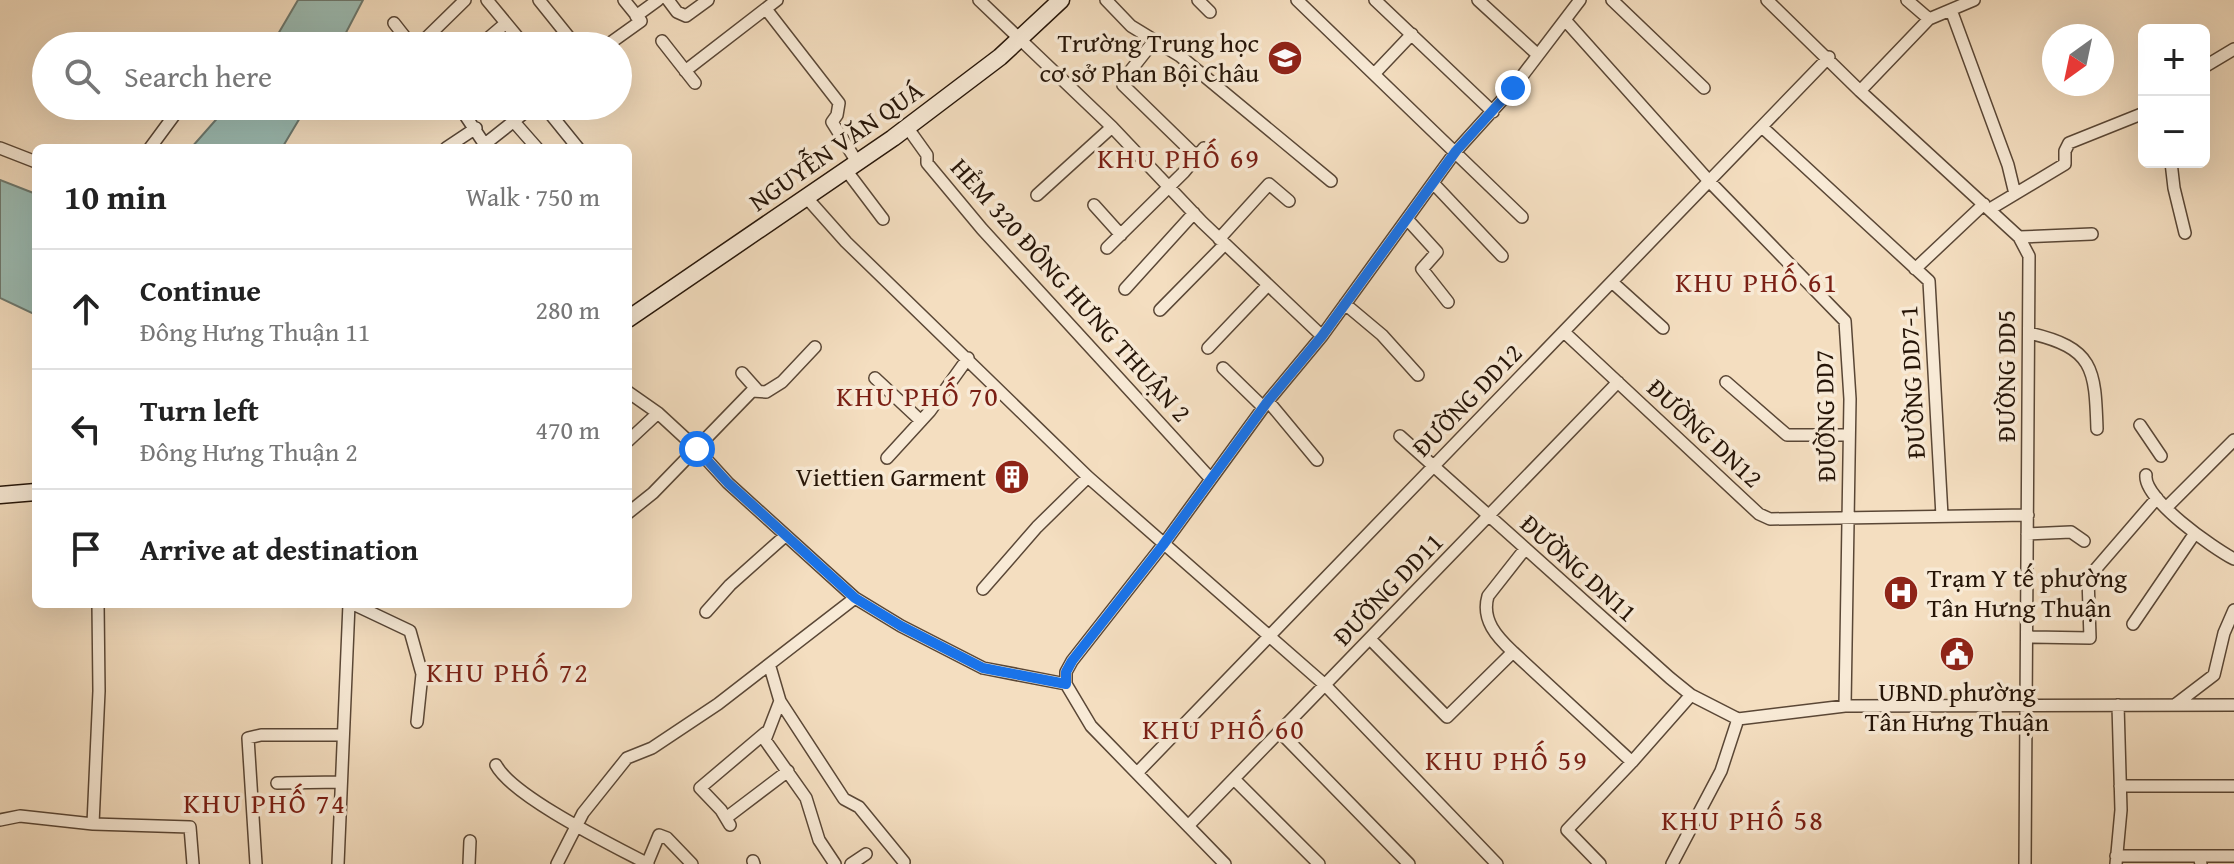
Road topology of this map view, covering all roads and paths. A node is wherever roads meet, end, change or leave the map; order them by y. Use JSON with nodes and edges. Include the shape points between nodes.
{"nodes":[{"id":1,"x":465,"y":0,"type":"edge"},
{"id":2,"x":487,"y":0,"type":"edge"},
{"id":3,"x":539,"y":0,"type":"edge"},
{"id":4,"x":624,"y":0,"type":"edge"},
{"id":5,"x":658,"y":0,"type":"edge"},
{"id":6,"x":668,"y":0,"type":"edge"},
{"id":7,"x":708,"y":0,"type":"edge"},
{"id":8,"x":777,"y":0,"type":"edge"},
{"id":9,"x":979,"y":0,"type":"edge"},
{"id":10,"x":1106,"y":0,"type":"edge"},
{"id":11,"x":1198,"y":0,"type":"edge"},
{"id":12,"x":1297,"y":0,"type":"edge"},
{"id":13,"x":1375,"y":0,"type":"edge"},
{"id":14,"x":1478,"y":0,"type":"edge"},
{"id":15,"x":1612,"y":0,"type":"edge"},
{"id":16,"x":1767,"y":0,"type":"edge"},
{"id":17,"x":1907,"y":0,"type":"edge"},
{"id":18,"x":1974,"y":0,"type":"edge"},
{"id":19,"x":1058,"y":1,"type":"edge"},
{"id":20,"x":1574,"y":2,"type":"edge"},
{"id":21,"x":766,"y":9,"type":"junction"},
{"id":22,"x":1951,"y":10,"type":"junction"},
{"id":23,"x":1210,"y":12,"type":"dead end"},
{"id":24,"x":636,"y":16,"type":"junction"},
{"id":25,"x":1929,"y":19,"type":"junction"},
{"id":26,"x":1565,"y":20,"type":"junction"},
{"id":27,"x":394,"y":23,"type":"dead end"},
{"id":28,"x":506,"y":23,"type":"junction"},
{"id":29,"x":402,"y":32,"type":"edge"},
{"id":30,"x":430,"y":32,"type":"edge"},
{"id":31,"x":495,"y":32,"type":"edge"},
{"id":32,"x":513,"y":32,"type":"edge"},
{"id":33,"x":565,"y":32,"type":"edge"},
{"id":34,"x":626,"y":32,"type":"edge"},
{"id":35,"x":1412,"y":34,"type":"junction"},
{"id":36,"x":1021,"y":40,"type":"junction"},
{"id":37,"x":662,"y":41,"type":"dead end"},
{"id":38,"x":1154,"y":41,"type":"junction"},
{"id":39,"x":2234,"y":49,"type":"edge"},
{"id":40,"x":1538,"y":55,"type":"junction"},
{"id":41,"x":1829,"y":57,"type":"junction"},
{"id":42,"x":2210,"y":63,"type":"edge"},
{"id":43,"x":685,"y":71,"type":"junction"},
{"id":44,"x":1375,"y":73,"type":"junction"},
{"id":45,"x":695,"y":83,"type":"dead end"},
{"id":46,"x":1704,"y":88,"type":"dead end"},
{"id":47,"x":1860,"y":91,"type":"junction"},
{"id":48,"x":1493,"y":112,"type":"junction"},
{"id":49,"x":2138,"y":115,"type":"edge"},
{"id":50,"x":171,"y":120,"type":"edge"},
{"id":51,"x":470,"y":120,"type":"edge"},
{"id":52,"x":518,"y":120,"type":"edge"},
{"id":53,"x":555,"y":120,"type":"edge"},
{"id":54,"x":515,"y":123,"type":"junction"},
{"id":55,"x":907,"y":127,"type":"junction"},
{"id":56,"x":1112,"y":127,"type":"junction"},
{"id":57,"x":1762,"y":127,"type":"junction"},
{"id":58,"x":476,"y":128,"type":"junction"},
{"id":59,"x":153,"y":144,"type":"edge"},
{"id":60,"x":452,"y":144,"type":"edge"},
{"id":61,"x":485,"y":144,"type":"edge"},
{"id":62,"x":489,"y":144,"type":"edge"},
{"id":63,"x":533,"y":144,"type":"edge"},
{"id":64,"x":575,"y":144,"type":"edge"},
{"id":65,"x":0,"y":148,"type":"edge"},
{"id":66,"x":1456,"y":151,"type":"junction"},
{"id":67,"x":32,"y":160,"type":"edge"},
{"id":68,"x":851,"y":166,"type":"junction"},
{"id":69,"x":2172,"y":168,"type":"edge"},
{"id":70,"x":1331,"y":181,"type":"dead end"},
{"id":71,"x":1709,"y":181,"type":"junction"},
{"id":72,"x":1433,"y":183,"type":"junction"},
{"id":73,"x":1170,"y":187,"type":"junction"},
{"id":74,"x":2015,"y":194,"type":"junction"},
{"id":75,"x":1037,"y":195,"type":"dead end"},
{"id":76,"x":806,"y":197,"type":"junction"},
{"id":77,"x":1289,"y":201,"type":"dead end"},
{"id":78,"x":1094,"y":205,"type":"dead end"},
{"id":79,"x":1987,"y":206,"type":"junction"},
{"id":80,"x":1194,"y":213,"type":"junction"},
{"id":81,"x":1522,"y":217,"type":"dead end"},
{"id":82,"x":883,"y":219,"type":"dead end"},
{"id":83,"x":1407,"y":219,"type":"junction"},
{"id":84,"x":2185,"y":233,"type":"dead end"},
{"id":85,"x":2092,"y":234,"type":"dead end"},
{"id":86,"x":1121,"y":235,"type":"junction"},
{"id":87,"x":2019,"y":237,"type":"junction"},
{"id":88,"x":1222,"y":241,"type":"junction"},
{"id":89,"x":1107,"y":248,"type":"dead end"},
{"id":90,"x":1502,"y":256,"type":"dead end"},
{"id":91,"x":1915,"y":269,"type":"junction"},
{"id":92,"x":1612,"y":282,"type":"junction"},
{"id":93,"x":1268,"y":285,"type":"junction"},
{"id":94,"x":1125,"y":289,"type":"dead end"},
{"id":95,"x":1448,"y":302,"type":"dead end"},
{"id":96,"x":1345,"y":304,"type":"junction"},
{"id":97,"x":1160,"y":310,"type":"dead end"},
{"id":98,"x":632,"y":316,"type":"edge"},
{"id":99,"x":1663,"y":328,"type":"dead end"},
{"id":100,"x":1564,"y":332,"type":"junction"},
{"id":101,"x":2029,"y":333,"type":"junction"},
{"id":102,"x":1322,"y":336,"type":"junction"},
{"id":103,"x":815,"y":347,"type":"dead end"},
{"id":104,"x":1208,"y":348,"type":"dead end"},
{"id":105,"x":968,"y":358,"type":"junction"},
{"id":106,"x":1223,"y":368,"type":"dead end"},
{"id":107,"x":742,"y":373,"type":"dead end"},
{"id":108,"x":1418,"y":375,"type":"dead end"},
{"id":109,"x":875,"y":378,"type":"dead end"},
{"id":110,"x":1618,"y":382,"type":"junction"},
{"id":111,"x":1726,"y":382,"type":"dead end"},
{"id":112,"x":758,"y":391,"type":"junction"},
{"id":113,"x":632,"y":395,"type":"edge"},
{"id":114,"x":1265,"y":404,"type":"junction"},
{"id":115,"x":658,"y":413,"type":"junction"},
{"id":116,"x":921,"y":421,"type":"junction"},
{"id":117,"x":2140,"y":425,"type":"dead end"},
{"id":118,"x":2097,"y":429,"type":"dead end"},
{"id":119,"x":1849,"y":435,"type":"junction"},
{"id":120,"x":1400,"y":436,"type":"dead end"},
{"id":121,"x":632,"y":437,"type":"edge"},
{"id":122,"x":2233,"y":444,"type":"edge"},
{"id":123,"x":697,"y":449,"type":"junction"},
{"id":124,"x":2161,"y":456,"type":"dead end"},
{"id":125,"x":887,"y":458,"type":"dead end"},
{"id":126,"x":1317,"y":460,"type":"dead end"},
{"id":127,"x":1433,"y":467,"type":"junction"},
{"id":128,"x":2146,"y":475,"type":"dead end"},
{"id":129,"x":1088,"y":477,"type":"junction"},
{"id":130,"x":1210,"y":478,"type":"junction"},
{"id":131,"x":32,"y":492,"type":"edge"},
{"id":132,"x":0,"y":495,"type":"edge"},
{"id":133,"x":2157,"y":498,"type":"junction"},
{"id":134,"x":2167,"y":507,"type":"junction"},
{"id":135,"x":632,"y":510,"type":"edge"},
{"id":136,"x":2028,"y":515,"type":"junction"},
{"id":137,"x":1488,"y":516,"type":"junction"},
{"id":138,"x":1942,"y":516,"type":"junction"},
{"id":139,"x":1848,"y":518,"type":"junction"},
{"id":140,"x":2195,"y":533,"type":"junction"},
{"id":141,"x":2027,"y":534,"type":"junction"},
{"id":142,"x":785,"y":536,"type":"junction"},
{"id":143,"x":2084,"y":541,"type":"dead end"},
{"id":144,"x":1163,"y":545,"type":"junction"},
{"id":145,"x":1525,"y":549,"type":"junction"},
{"id":146,"x":2234,"y":559,"type":"edge"},
{"id":147,"x":983,"y":589,"type":"dead end"},
{"id":148,"x":855,"y":598,"type":"junction"},
{"id":149,"x":98,"y":608,"type":"edge"},
{"id":150,"x":351,"y":608,"type":"edge"},
{"id":151,"x":360,"y":608,"type":"edge"},
{"id":152,"x":2234,"y":610,"type":"edge"},
{"id":153,"x":706,"y":612,"type":"dead end"},
{"id":154,"x":2133,"y":624,"type":"dead end"},
{"id":155,"x":1270,"y":635,"type":"junction"},
{"id":156,"x":2027,"y":637,"type":"junction"},
{"id":157,"x":1370,"y":639,"type":"junction"},
{"id":158,"x":1513,"y":652,"type":"junction"},
{"id":159,"x":770,"y":667,"type":"junction"},
{"id":160,"x":1066,"y":684,"type":"junction"},
{"id":161,"x":1325,"y":685,"type":"junction"},
{"id":162,"x":1691,"y":695,"type":"junction"},
{"id":163,"x":780,"y":701,"type":"junction"},
{"id":164,"x":2027,"y":705,"type":"junction"},
{"id":165,"x":2118,"y":705,"type":"junction"},
{"id":166,"x":2175,"y":705,"type":"junction"},
{"id":167,"x":2234,"y":705,"type":"edge"},
{"id":168,"x":1845,"y":706,"type":"junction"},
{"id":169,"x":1738,"y":719,"type":"junction"},
{"id":170,"x":417,"y":722,"type":"dead end"},
{"id":171,"x":1280,"y":732,"type":"junction"},
{"id":172,"x":765,"y":733,"type":"junction"},
{"id":173,"x":343,"y":735,"type":"junction"},
{"id":174,"x":1632,"y":762,"type":"junction"},
{"id":175,"x":496,"y":765,"type":"dead end"},
{"id":176,"x":788,"y":771,"type":"junction"},
{"id":177,"x":1137,"y":773,"type":"junction"},
{"id":178,"x":1234,"y":779,"type":"junction"},
{"id":179,"x":341,"y":782,"type":"junction"},
{"id":180,"x":277,"y":783,"type":"dead end"},
{"id":181,"x":2120,"y":786,"type":"junction"},
{"id":182,"x":2234,"y":786,"type":"edge"},
{"id":183,"x":0,"y":820,"type":"edge"},
{"id":184,"x":93,"y":824,"type":"junction"},
{"id":185,"x":1189,"y":825,"type":"junction"},
{"id":186,"x":576,"y":826,"type":"junction"},
{"id":187,"x":470,"y":841,"type":"dead end"},
{"id":188,"x":866,"y":854,"type":"dead end"},
{"id":189,"x":2234,"y":856,"type":"edge"},
{"id":190,"x":2116,"y":860,"type":"edge"},
{"id":191,"x":2200,"y":860,"type":"edge"},
{"id":192,"x":904,"y":862,"type":"dead end"},
{"id":193,"x":193,"y":864,"type":"edge"},
{"id":194,"x":256,"y":864,"type":"edge"},
{"id":195,"x":338,"y":864,"type":"edge"},
{"id":196,"x":469,"y":864,"type":"edge"},
{"id":197,"x":557,"y":864,"type":"edge"},
{"id":198,"x":648,"y":864,"type":"edge"},
{"id":199,"x":692,"y":864,"type":"edge"},
{"id":200,"x":835,"y":864,"type":"edge"},
{"id":201,"x":851,"y":864,"type":"edge"},
{"id":202,"x":1225,"y":864,"type":"edge"},
{"id":203,"x":1319,"y":864,"type":"edge"},
{"id":204,"x":1409,"y":864,"type":"edge"},
{"id":205,"x":1497,"y":864,"type":"edge"},
{"id":206,"x":1600,"y":864,"type":"edge"},
{"id":207,"x":1672,"y":864,"type":"edge"},
{"id":208,"x":2025,"y":864,"type":"edge"}],
"edges":[{"from":1,"to":30,"type":"street"},
{"from":2,"to":28,"type":"street"},
{"from":3,"to":33,"type":"street"},
{"from":4,"to":24,"type":"street"},
{"from":5,"to":24,"type":"street"},
{"from":6,"to":7,"type":"street","via":[[686,16]]},
{"from":8,"to":21,"type":"street"},
{"from":9,"to":36,"type":"street"},
{"from":10,"to":38,"type":"street"},
{"from":11,"to":23,"type":"street"},
{"from":12,"to":44,"type":"street"},
{"from":13,"to":35,"type":"street"},
{"from":14,"to":40,"type":"street"},
{"from":15,"to":46,"type":"street"},
{"from":16,"to":41,"type":"street"},
{"from":17,"to":25,"type":"street"},
{"from":18,"to":22,"type":"street"},
{"from":19,"to":36,"type":"main road","name":"NGUYỄN VĂN QUÁ"},
{"from":20,"to":26,"type":"street"},
{"from":21,"to":43,"type":"street"},
{"from":21,"to":68,"type":"street","via":[[839,103],[832,122]]},
{"from":22,"to":25,"type":"street"},
{"from":22,"to":74,"type":"street"},
{"from":24,"to":34,"type":"street","via":[[641,21]]},
{"from":25,"to":47,"type":"street"},
{"from":26,"to":40,"type":"street"},
{"from":26,"to":71,"type":"street","name":"ĐƯỜNG DD7"},
{"from":27,"to":29,"type":"street"},
{"from":28,"to":31,"type":"street"},
{"from":28,"to":32,"type":"street"},
{"from":35,"to":44,"type":"street"},
{"from":35,"to":48,"type":"street"},
{"from":36,"to":55,"type":"main road","name":"NGUYỄN VĂN QUÁ"},
{"from":36,"to":56,"type":"street"},
{"from":37,"to":43,"type":"street"},
{"from":38,"to":70,"type":"street","via":[[1180,56]]},
{"from":38,"to":73,"type":"street","via":[[1123,85],[1201,152]]},
{"from":39,"to":42,"type":"street"},
{"from":40,"to":48,"type":"street"},
{"from":41,"to":47,"type":"street"},
{"from":41,"to":57,"type":"street","name":"ĐƯỜNG DD12"},
{"from":43,"to":45,"type":"street"},
{"from":44,"to":66,"type":"street"},
{"from":47,"to":79,"type":"street"},
{"from":48,"to":66,"type":"street"},
{"from":49,"to":74,"type":"street","via":[[2069,143],[2065,164]]},
{"from":50,"to":59,"type":"street"},
{"from":51,"to":58,"type":"street"},
{"from":52,"to":54,"type":"street"},
{"from":53,"to":64,"type":"street"},
{"from":54,"to":62,"type":"street"},
{"from":54,"to":63,"type":"street"},
{"from":55,"to":68,"type":"main road","name":"NGUYỄN VĂN QUÁ"},
{"from":55,"to":130,"type":"street","name":"HẺM 320 ĐÔNG HƯNG THUẬN 2","via":[[927,163],[982,229]]},
{"from":56,"to":73,"type":"street"},
{"from":56,"to":75,"type":"street"},
{"from":57,"to":71,"type":"street","name":"ĐƯỜNG DD12"},
{"from":57,"to":91,"type":"street","name":"ĐƯỜNG DD7-1"},
{"from":58,"to":60,"type":"street"},
{"from":58,"to":61,"type":"street"},
{"from":65,"to":67,"type":"street"},
{"from":66,"to":72,"type":"street"},
{"from":66,"to":81,"type":"street"},
{"from":68,"to":76,"type":"main road","name":"NGUYỄN VĂN QUÁ"},
{"from":68,"to":82,"type":"street"},
{"from":69,"to":84,"type":"street"},
{"from":71,"to":92,"type":"street","name":"ĐƯỜNG DD12"},
{"from":71,"to":119,"type":"street","name":"ĐƯỜNG DD7","via":[[1845,321]]},
{"from":72,"to":83,"type":"street"},
{"from":72,"to":90,"type":"street"},
{"from":73,"to":80,"type":"street"},
{"from":73,"to":86,"type":"street"},
{"from":74,"to":79,"type":"street"},
{"from":76,"to":98,"type":"main road","name":"NGUYỄN VĂN QUÁ","via":[[741,233]]},
{"from":76,"to":105,"type":"street"},
{"from":77,"to":88,"type":"street","via":[[1269,184]]},
{"from":78,"to":86,"type":"street"},
{"from":79,"to":87,"type":"street"},
{"from":79,"to":91,"type":"street"},
{"from":80,"to":88,"type":"street"},
{"from":80,"to":94,"type":"street"},
{"from":83,"to":95,"type":"street","via":[[1437,252],[1422,269]]},
{"from":83,"to":96,"type":"street"},
{"from":85,"to":87,"type":"street"},
{"from":86,"to":89,"type":"street"},
{"from":87,"to":101,"type":"street","name":"ĐƯỜNG DD5","via":[[2029,256]]},
{"from":88,"to":93,"type":"street"},
{"from":88,"to":97,"type":"street"},
{"from":91,"to":138,"type":"street","name":"ĐƯỜNG DD7-1","via":[[1929,281]]},
{"from":92,"to":99,"type":"street"},
{"from":92,"to":100,"type":"street","name":"ĐƯỜNG DD12"},
{"from":93,"to":102,"type":"street"},
{"from":93,"to":104,"type":"street"},
{"from":96,"to":102,"type":"street"},
{"from":96,"to":108,"type":"street"},
{"from":100,"to":110,"type":"street","name":"ĐƯỜNG DN12"},
{"from":100,"to":127,"type":"street","name":"ĐƯỜNG DD12"},
{"from":101,"to":118,"type":"street","via":[[2052,338],[2086,360],[2096,390]]},
{"from":101,"to":136,"type":"street","name":"ĐƯỜNG DD5"},
{"from":102,"to":114,"type":"street"},
{"from":103,"to":112,"type":"street","via":[[782,382]]},
{"from":105,"to":116,"type":"street"},
{"from":105,"to":129,"type":"street"},
{"from":106,"to":114,"type":"street"},
{"from":107,"to":112,"type":"street"},
{"from":109,"to":116,"type":"street"},
{"from":110,"to":137,"type":"street","name":"ĐƯỜNG DD11"},
{"from":110,"to":139,"type":"street","name":"ĐƯỜNG DN12","via":[[1759,514],[1770,519]]},
{"from":111,"to":119,"type":"street","via":[[1787,435]]},
{"from":112,"to":123,"type":"street","via":[[752,391]]},
{"from":113,"to":115,"type":"street"},
{"from":114,"to":126,"type":"street"},
{"from":114,"to":130,"type":"street"},
{"from":115,"to":121,"type":"street"},
{"from":115,"to":123,"type":"street"},
{"from":116,"to":125,"type":"street"},
{"from":117,"to":124,"type":"street"},
{"from":119,"to":139,"type":"street","name":"ĐƯỜNG DD7"},
{"from":120,"to":127,"type":"street","name":"ĐƯỜNG DN11"},
{"from":122,"to":134,"type":"street"},
{"from":123,"to":135,"type":"street"},
{"from":123,"to":142,"type":"street"},
{"from":127,"to":137,"type":"street","name":"ĐƯỜNG DN11"},
{"from":127,"to":155,"type":"street","name":"ĐƯỜNG DD12"},
{"from":128,"to":133,"type":"street"},
{"from":129,"to":144,"type":"street"},
{"from":129,"to":147,"type":"street"},
{"from":130,"to":144,"type":"street"},
{"from":131,"to":132,"type":"main road"},
{"from":133,"to":134,"type":"street"},
{"from":133,"to":156,"type":"street","via":[[2088,578],[2090,638]]},
{"from":134,"to":140,"type":"street"},
{"from":136,"to":138,"type":"street","name":"ĐƯỜNG DN12"},
{"from":136,"to":141,"type":"street","name":"ĐƯỜNG DD5"},
{"from":137,"to":145,"type":"street","name":"ĐƯỜNG DN11"},
{"from":137,"to":157,"type":"street","name":"ĐƯỜNG DD11"},
{"from":138,"to":139,"type":"street","name":"ĐƯỜNG DN12"},
{"from":139,"to":168,"type":"street","name":"ĐƯỜNG DD7"},
{"from":140,"to":146,"type":"street"},
{"from":140,"to":154,"type":"street"},
{"from":141,"to":143,"type":"street","via":[[2071,532]]},
{"from":141,"to":156,"type":"street","name":"ĐƯỜNG DD5"},
{"from":142,"to":148,"type":"street"},
{"from":142,"to":153,"type":"street"},
{"from":144,"to":155,"type":"street"},
{"from":144,"to":160,"type":"street","via":[[1072,661]]},
{"from":145,"to":158,"type":"street","via":[[1486,603],[1491,626]]},
{"from":145,"to":162,"type":"street","name":"ĐƯỜNG DN11"},
{"from":148,"to":159,"type":"street"},
{"from":148,"to":160,"type":"street","via":[[983,668]]},
{"from":149,"to":184,"type":"street"},
{"from":150,"to":173,"type":"street"},
{"from":151,"to":170,"type":"street","via":[[410,631],[422,674]]},
{"from":152,"to":166,"type":"street","via":[[2214,675]]},
{"from":155,"to":161,"type":"street"},
{"from":155,"to":177,"type":"street","name":"ĐƯỜNG DD12"},
{"from":156,"to":164,"type":"street","name":"ĐƯỜNG DD5"},
{"from":157,"to":158,"type":"street","via":[[1447,717]]},
{"from":157,"to":161,"type":"street","name":"ĐƯỜNG DD11"},
{"from":158,"to":174,"type":"street"},
{"from":159,"to":163,"type":"street"},
{"from":159,"to":186,"type":"street","via":[[652,748],[627,758]]},
{"from":160,"to":177,"type":"street","via":[[1091,726]]},
{"from":161,"to":171,"type":"street","name":"ĐƯỜNG DD11"},
{"from":161,"to":205,"type":"street"},
{"from":162,"to":169,"type":"street","name":"ĐƯỜNG DN11"},
{"from":162,"to":174,"type":"street"},
{"from":163,"to":172,"type":"street"},
{"from":163,"to":192,"type":"street","via":[[844,799],[859,807]]},
{"from":164,"to":165,"type":"street"},
{"from":164,"to":168,"type":"street"},
{"from":164,"to":208,"type":"street","name":"ĐƯỜNG DD5"},
{"from":165,"to":166,"type":"street"},
{"from":165,"to":181,"type":"street"},
{"from":166,"to":167,"type":"street"},
{"from":168,"to":169,"type":"street"},
{"from":169,"to":207,"type":"street","via":[[1721,771]]},
{"from":171,"to":178,"type":"street","name":"ĐƯỜNG DD11"},
{"from":171,"to":204,"type":"street"},
{"from":172,"to":176,"type":"street"},
{"from":172,"to":176,"type":"street","via":[[700,788],[728,822]]},
{"from":173,"to":179,"type":"street"},
{"from":173,"to":194,"type":"street","via":[[248,738]]},
{"from":174,"to":206,"type":"street","via":[[1567,830]]},
{"from":175,"to":186,"type":"street","via":[[516,787]]},
{"from":176,"to":200,"type":"street"},
{"from":177,"to":185,"type":"street"},
{"from":178,"to":185,"type":"street","name":"ĐƯỜNG DD11"},
{"from":178,"to":203,"type":"street"},
{"from":179,"to":180,"type":"street"},
{"from":179,"to":195,"type":"street"},
{"from":181,"to":182,"type":"street"},
{"from":181,"to":190,"type":"street"},
{"from":183,"to":184,"type":"street","via":[[20,816]]},
{"from":184,"to":193,"type":"street","via":[[190,827]]},
{"from":185,"to":202,"type":"street"},
{"from":186,"to":197,"type":"street"},
{"from":186,"to":198,"type":"street"},
{"from":187,"to":196,"type":"street"},
{"from":188,"to":201,"type":"street"},
{"from":189,"to":191,"type":"street"},
{"from":190,"to":191,"type":"street"},
{"from":198,"to":199,"type":"street","via":[[659,835]]}]}
